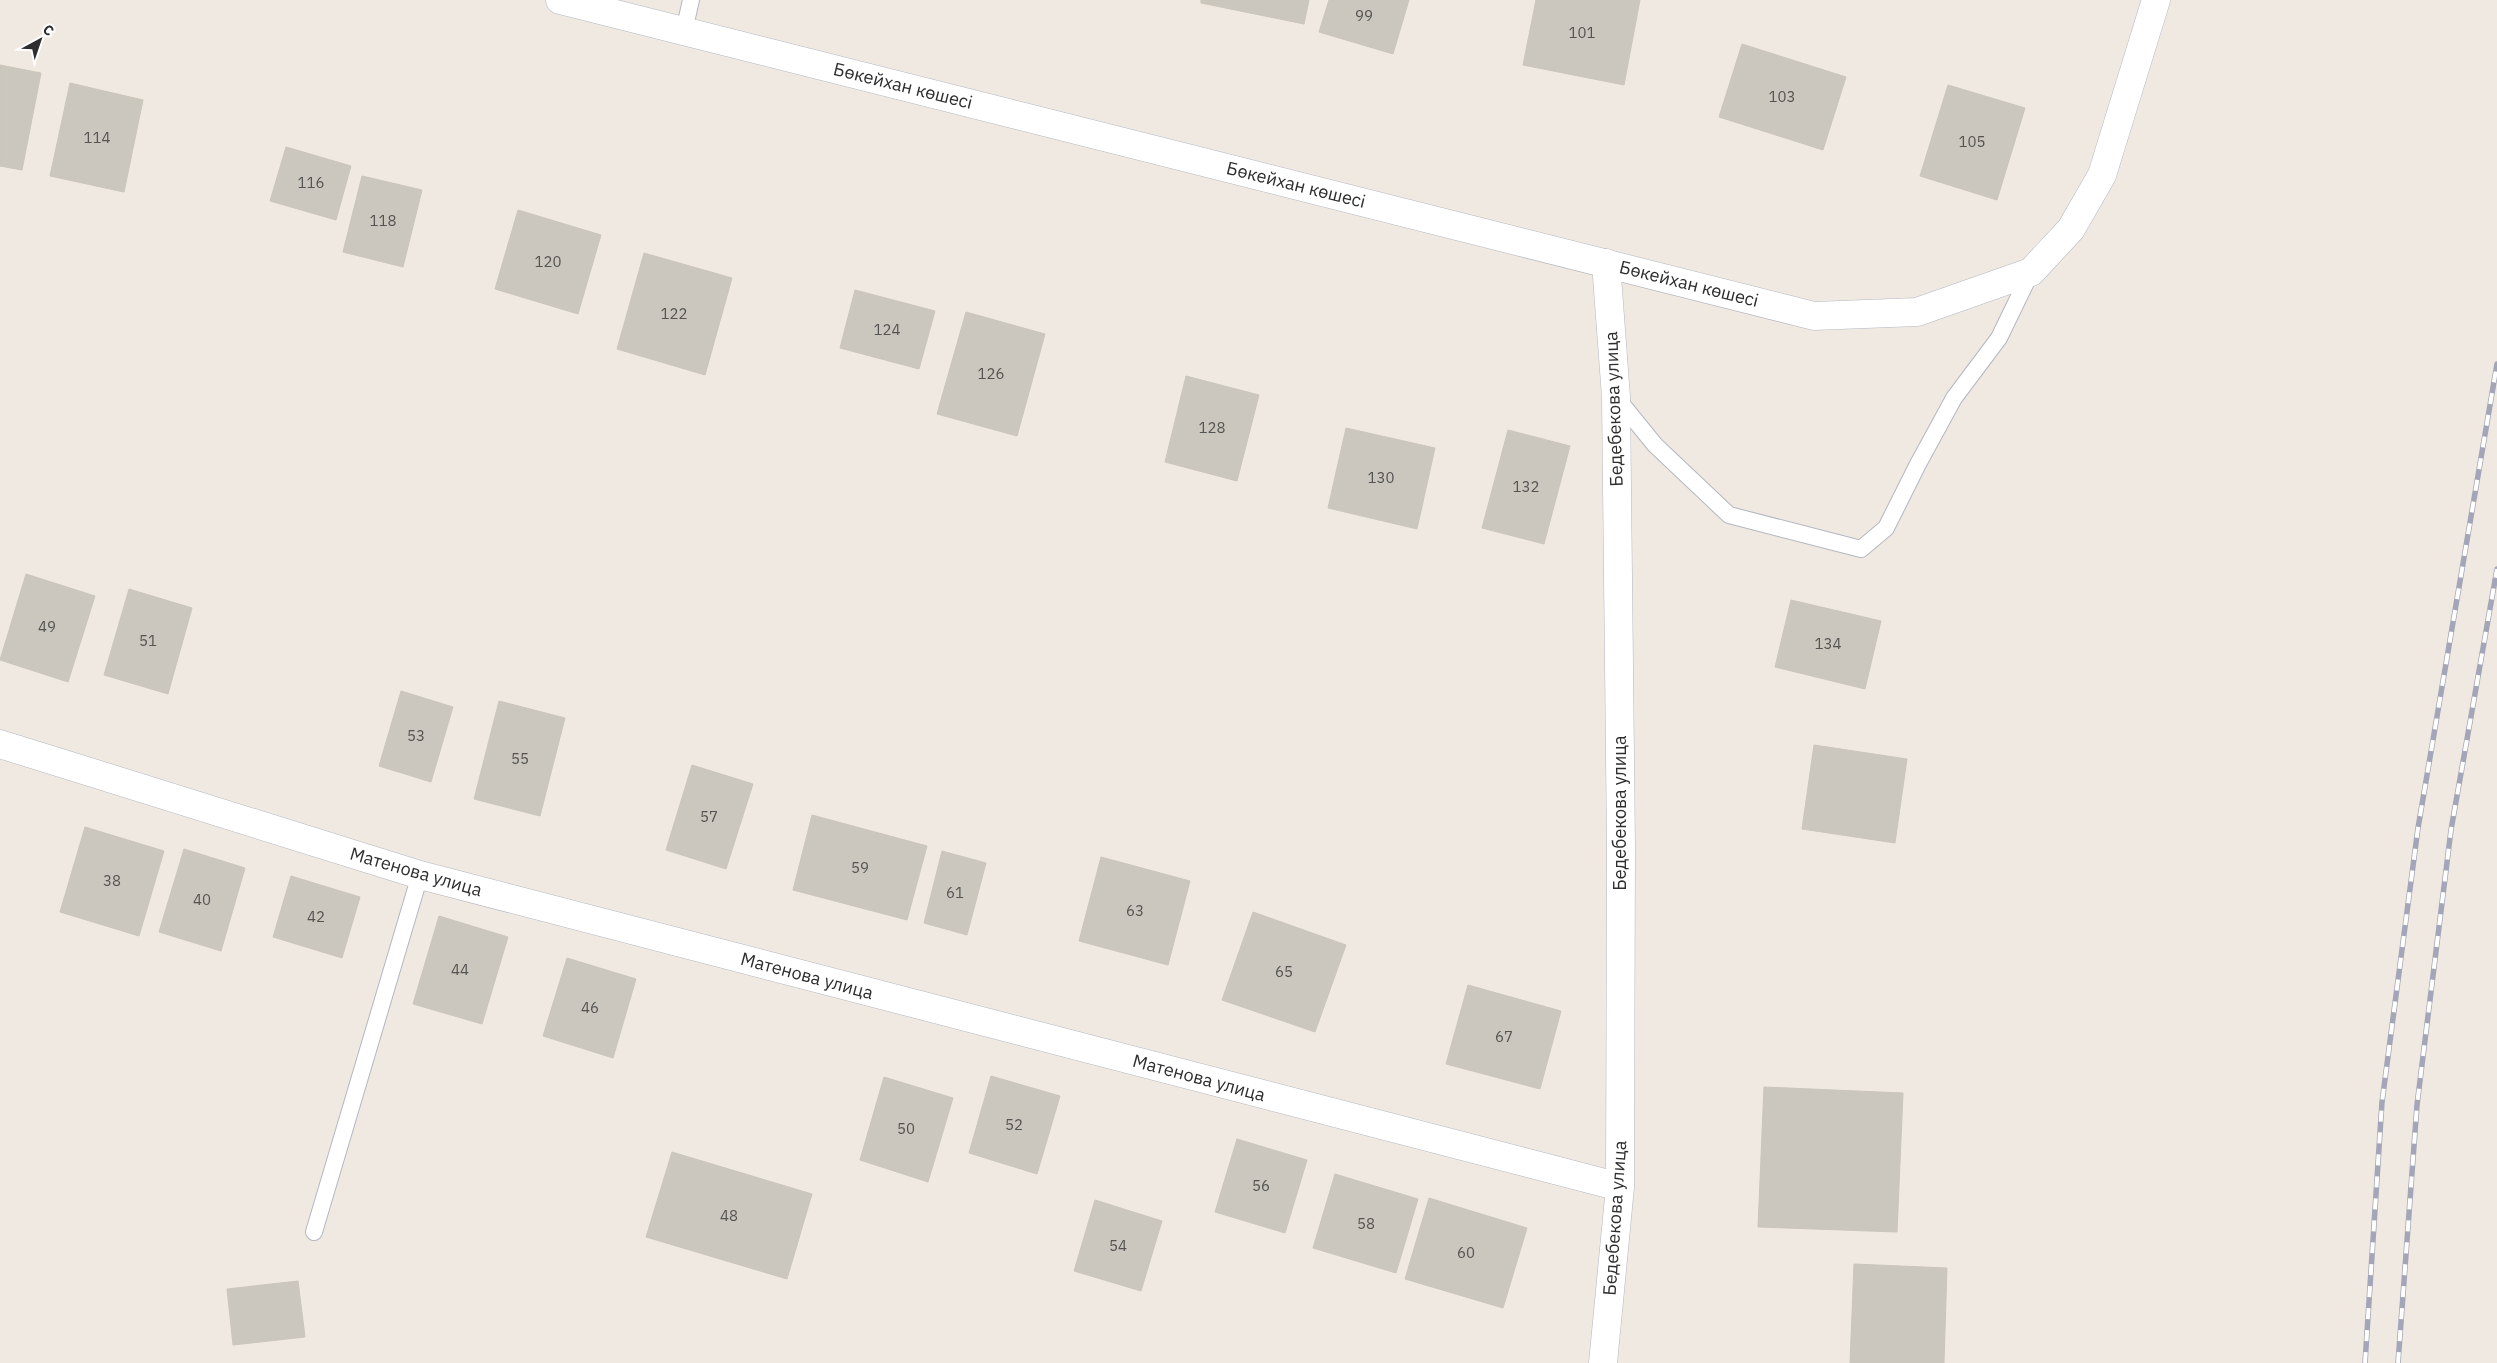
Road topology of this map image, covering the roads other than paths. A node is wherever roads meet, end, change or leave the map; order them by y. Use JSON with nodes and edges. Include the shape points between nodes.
{"nodes":[{"id":1,"x":560,"y":0,"type":"edge"},
{"id":2,"x":691,"y":0,"type":"edge"},
{"id":3,"x":2156,"y":0,"type":"edge"},
{"id":4,"x":684,"y":31,"type":"junction"},
{"id":5,"x":1606,"y":264,"type":"junction"},
{"id":6,"x":2031,"y":272,"type":"junction"},
{"id":7,"x":1616,"y":397,"type":"junction"},
{"id":8,"x":0,"y":744,"type":"edge"},
{"id":9,"x":420,"y":876,"type":"junction"},
{"id":10,"x":1620,"y":1187,"type":"junction"},
{"id":11,"x":314,"y":1232,"type":"dead end"},
{"id":12,"x":1603,"y":1363,"type":"edge"}],
"edges":[{"from":1,"to":4,"type":"street","name":"Бөкейхан көшесі"},
{"from":2,"to":4,"type":"lane"},
{"from":3,"to":6,"type":"street","via":[[2102,175],[2071,229]]},
{"from":4,"to":5,"type":"street","name":"Бөкейхан көшесі"},
{"from":5,"to":6,"type":"street","name":"Бөкейхан көшесі","via":[[1814,316],[1917,312]]},
{"from":5,"to":7,"type":"street","name":"Бедебекова улица"},
{"from":6,"to":7,"type":"lane","via":[[1999,338],[1954,398],[1886,528],[1861,549],[1729,515],[1655,445]]},
{"from":7,"to":10,"type":"street","name":"Бедебекова улица","via":[[1621,847]]},
{"from":8,"to":9,"type":"street","name":"Матенова улица"},
{"from":9,"to":10,"type":"street","name":"Матенова улица"},
{"from":9,"to":11,"type":"lane"},
{"from":10,"to":12,"type":"street","name":"Бедебекова улица"}]}
